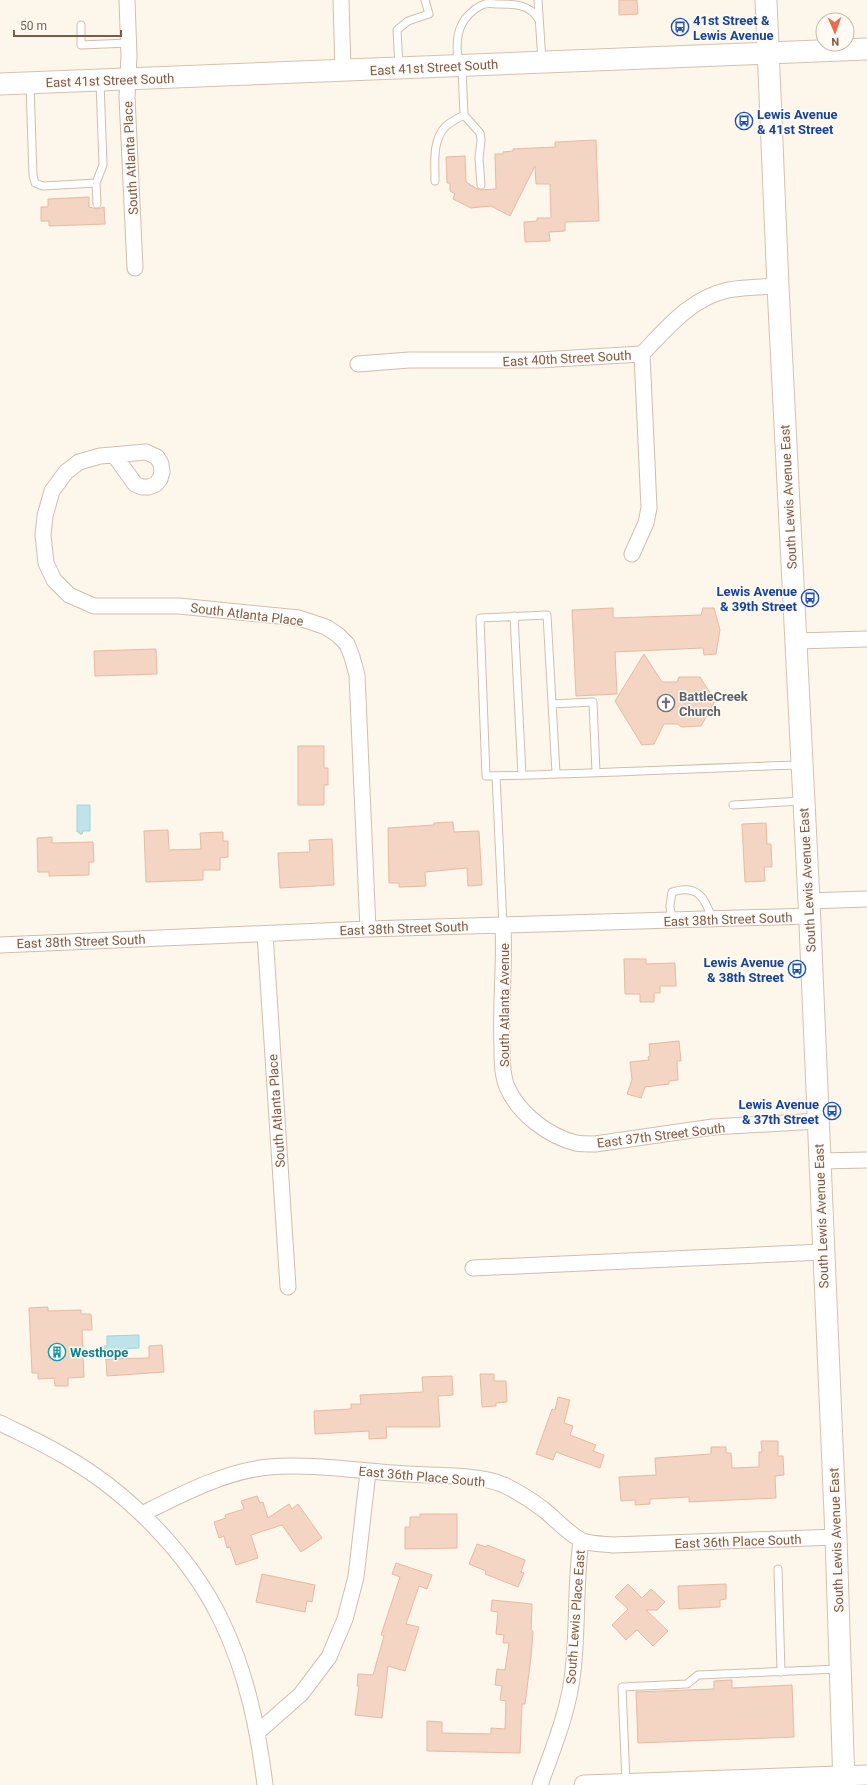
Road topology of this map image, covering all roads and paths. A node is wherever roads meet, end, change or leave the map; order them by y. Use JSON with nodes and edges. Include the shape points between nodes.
{"nodes":[{"id":1,"x":127,"y":0,"type":"edge"},
{"id":2,"x":340,"y":0,"type":"edge"},
{"id":3,"x":425,"y":0,"type":"edge"},
{"id":4,"x":538,"y":0,"type":"edge"},
{"id":5,"x":766,"y":0,"type":"edge"},
{"id":6,"x":538,"y":20,"type":"junction"},
{"id":7,"x":81,"y":25,"type":"dead end"},
{"id":8,"x":128,"y":43,"type":"junction"},
{"id":9,"x":867,"y":49,"type":"edge"},
{"id":10,"x":767,"y":52,"type":"junction"},
{"id":11,"x":542,"y":62,"type":"junction"},
{"id":12,"x":460,"y":66,"type":"junction"},
{"id":13,"x":399,"y":68,"type":"junction"},
{"id":14,"x":344,"y":71,"type":"junction"},
{"id":15,"x":128,"y":79,"type":"junction"},
{"id":16,"x":100,"y":80,"type":"junction"},
{"id":17,"x":30,"y":83,"type":"junction"},
{"id":18,"x":0,"y":84,"type":"edge"},
{"id":19,"x":464,"y":115,"type":"junction"},
{"id":20,"x":435,"y":181,"type":"dead end"},
{"id":21,"x":96,"y":184,"type":"junction"},
{"id":22,"x":481,"y":185,"type":"dead end"},
{"id":23,"x":97,"y":204,"type":"dead end"},
{"id":24,"x":135,"y":268,"type":"dead end"},
{"id":25,"x":778,"y":286,"type":"junction"},
{"id":26,"x":642,"y":354,"type":"junction"},
{"id":27,"x":358,"y":364,"type":"dead end"},
{"id":28,"x":114,"y":455,"type":"dead end"},
{"id":29,"x":632,"y":554,"type":"dead end"},
{"id":30,"x":514,"y":616,"type":"junction"},
{"id":31,"x":867,"y":639,"type":"edge"},
{"id":32,"x":796,"y":641,"type":"junction"},
{"id":33,"x":552,"y":704,"type":"junction"},
{"id":34,"x":802,"y":764,"type":"junction"},
{"id":35,"x":596,"y":772,"type":"junction"},
{"id":36,"x":556,"y":774,"type":"junction"},
{"id":37,"x":522,"y":775,"type":"junction"},
{"id":38,"x":496,"y":776,"type":"junction"},
{"id":39,"x":804,"y":801,"type":"junction"},
{"id":40,"x":733,"y":805,"type":"dead end"},
{"id":41,"x":867,"y":899,"type":"edge"},
{"id":42,"x":809,"y":909,"type":"junction"},
{"id":43,"x":712,"y":919,"type":"junction"},
{"id":44,"x":672,"y":921,"type":"junction"},
{"id":45,"x":503,"y":926,"type":"junction"},
{"id":46,"x":368,"y":929,"type":"junction"},
{"id":47,"x":265,"y":934,"type":"junction"},
{"id":48,"x":0,"y":945,"type":"edge"},
{"id":49,"x":518,"y":1104,"type":"joint"},
{"id":50,"x":818,"y":1121,"type":"junction"},
{"id":51,"x":867,"y":1160,"type":"edge"},
{"id":52,"x":819,"y":1161,"type":"junction"},
{"id":53,"x":822,"y":1252,"type":"junction"},
{"id":54,"x":473,"y":1268,"type":"dead end"},
{"id":55,"x":288,"y":1287,"type":"dead end"},
{"id":56,"x":0,"y":1423,"type":"edge"},
{"id":57,"x":368,"y":1472,"type":"junction"},
{"id":58,"x":142,"y":1514,"type":"junction"},
{"id":59,"x":836,"y":1537,"type":"junction"},
{"id":60,"x":581,"y":1541,"type":"junction"},
{"id":61,"x":778,"y":1569,"type":"dead end"},
{"id":62,"x":840,"y":1669,"type":"junction"},
{"id":63,"x":781,"y":1672,"type":"junction"},
{"id":64,"x":258,"y":1732,"type":"junction"},
{"id":65,"x":867,"y":1775,"type":"edge"},
{"id":66,"x":844,"y":1780,"type":"edge"},
{"id":67,"x":626,"y":1784,"type":"junction"},
{"id":68,"x":265,"y":1785,"type":"edge"},
{"id":69,"x":540,"y":1785,"type":"edge"},
{"id":70,"x":584,"y":1785,"type":"edge"}],
"edges":[{"from":1,"to":8,"type":"street","name":"South Atlanta Place"},
{"from":2,"to":14,"type":"street"},
{"from":3,"to":13,"type":"lane","via":[[429,14],[408,21],[397,30]]},
{"from":4,"to":6,"type":"lane"},
{"from":5,"to":10,"type":"main road","name":"South Lewis Avenue East"},
{"from":6,"to":11,"type":"lane"},
{"from":6,"to":12,"type":"lane","via":[[535,13],[514,4],[486,4],[476,8],[466,18],[457,39]]},
{"from":7,"to":8,"type":"lane","via":[[81,45]]},
{"from":8,"to":15,"type":"street","name":"South Atlanta Place"},
{"from":9,"to":10,"type":"main road","name":"East 41st Street South"},
{"from":10,"to":11,"type":"main road","name":"East 41st Street South"},
{"from":10,"to":25,"type":"main road","name":"South Lewis Avenue East"},
{"from":11,"to":12,"type":"main road","name":"East 41st Street South"},
{"from":12,"to":13,"type":"main road","name":"East 41st Street South"},
{"from":12,"to":19,"type":"lane"},
{"from":13,"to":14,"type":"main road","name":"East 41st Street South"},
{"from":14,"to":15,"type":"main road","name":"East 41st Street South"},
{"from":15,"to":16,"type":"main road","name":"East 41st Street South"},
{"from":15,"to":24,"type":"street","name":"South Atlanta Place"},
{"from":16,"to":17,"type":"main road","name":"East 41st Street South"},
{"from":16,"to":21,"type":"lane","via":[[103,165]]},
{"from":17,"to":18,"type":"main road","name":"East 41st Street South"},
{"from":17,"to":21,"type":"lane","via":[[33,175],[36,182],[43,186]]},
{"from":19,"to":20,"type":"lane","via":[[445,127],[438,139],[434,157]]},
{"from":19,"to":22,"type":"lane","via":[[480,133],[482,140],[479,158]]},
{"from":21,"to":23,"type":"lane"},
{"from":25,"to":26,"type":"street","name":"East 40th Street South","via":[[728,290],[712,295],[685,312]]},
{"from":25,"to":32,"type":"main road","name":"South Lewis Avenue East"},
{"from":26,"to":27,"type":"street","name":"East 40th Street South","via":[[538,360],[409,360]]},
{"from":26,"to":29,"type":"street","via":[[649,508],[646,523]]},
{"from":28,"to":46,"type":"street","name":"South Atlanta Place","via":[[78,462],[66,472],[52,491],[43,535],[46,563],[54,580],[69,595],[94,606],[179,606],[299,618],[326,627],[346,644],[357,675]]},
{"from":30,"to":33,"type":"lane","via":[[547,615]]},
{"from":30,"to":37,"type":"lane"},
{"from":30,"to":38,"type":"lane","via":[[480,618],[486,776]]},
{"from":31,"to":32,"type":"street"},
{"from":32,"to":34,"type":"main road","name":"South Lewis Avenue East"},
{"from":33,"to":35,"type":"lane","via":[[593,702]]},
{"from":33,"to":36,"type":"lane"},
{"from":34,"to":35,"type":"lane"},
{"from":34,"to":39,"type":"main road","name":"South Lewis Avenue East"},
{"from":35,"to":36,"type":"lane"},
{"from":36,"to":37,"type":"lane"},
{"from":37,"to":38,"type":"lane"},
{"from":38,"to":45,"type":"lane"},
{"from":39,"to":40,"type":"lane"},
{"from":39,"to":42,"type":"main road","name":"South Lewis Avenue East"},
{"from":41,"to":42,"type":"street","name":"East 38th Street South"},
{"from":42,"to":43,"type":"street","name":"East 38th Street South"},
{"from":42,"to":50,"type":"main road","name":"South Lewis Avenue East"},
{"from":43,"to":44,"type":"street","name":"East 38th Street South"},
{"from":43,"to":44,"type":"lane","via":[[707,902],[698,893],[683,889],[672,892]]},
{"from":44,"to":45,"type":"street","name":"East 38th Street South"},
{"from":45,"to":46,"type":"street","name":"East 38th Street South"},
{"from":45,"to":49,"type":"street","name":"South Atlanta Avenue","via":[[502,1067],[507,1086]]},
{"from":46,"to":47,"type":"street","name":"East 38th Street South"},
{"from":47,"to":48,"type":"street","name":"East 38th Street South"},
{"from":47,"to":55,"type":"street","name":"South Atlanta Place"},
{"from":49,"to":50,"type":"street","name":"East 37th Street South","via":[[534,1122],[557,1135],[577,1143],[589,1144],[713,1127]]},
{"from":50,"to":52,"type":"main road","name":"South Lewis Avenue East"},
{"from":51,"to":52,"type":"street"},
{"from":52,"to":53,"type":"main road","name":"South Lewis Avenue East"},
{"from":53,"to":54,"type":"street"},
{"from":53,"to":59,"type":"main road","name":"South Lewis Avenue East"},
{"from":56,"to":58,"type":"street","via":[[60,1453],[99,1479]]},
{"from":57,"to":58,"type":"street","name":"East 36th Place South","via":[[310,1466],[262,1468],[242,1472],[186,1492]]},
{"from":57,"to":60,"type":"street","name":"East 36th Place South","via":[[451,1476],[503,1485],[526,1497]]},
{"from":57,"to":64,"type":"street","via":[[356,1577],[345,1619],[330,1657],[301,1694]]},
{"from":58,"to":64,"type":"street","via":[[187,1565],[222,1622],[245,1682]]},
{"from":59,"to":60,"type":"street","name":"East 36th Place South","via":[[613,1545]]},
{"from":59,"to":62,"type":"main road","name":"South Lewis Avenue East"},
{"from":60,"to":69,"type":"street","name":"South Lewis Place East","via":[[576,1576],[573,1673],[557,1739]]},
{"from":61,"to":63,"type":"lane"},
{"from":62,"to":63,"type":"lane"},
{"from":62,"to":66,"type":"main road","name":"South Lewis Avenue East"},
{"from":63,"to":67,"type":"lane","via":[[698,1675],[687,1684],[622,1687]]},
{"from":64,"to":68,"type":"street"},
{"from":65,"to":66,"type":"street"},
{"from":66,"to":67,"type":"street"},
{"from":67,"to":70,"type":"street"}]}
